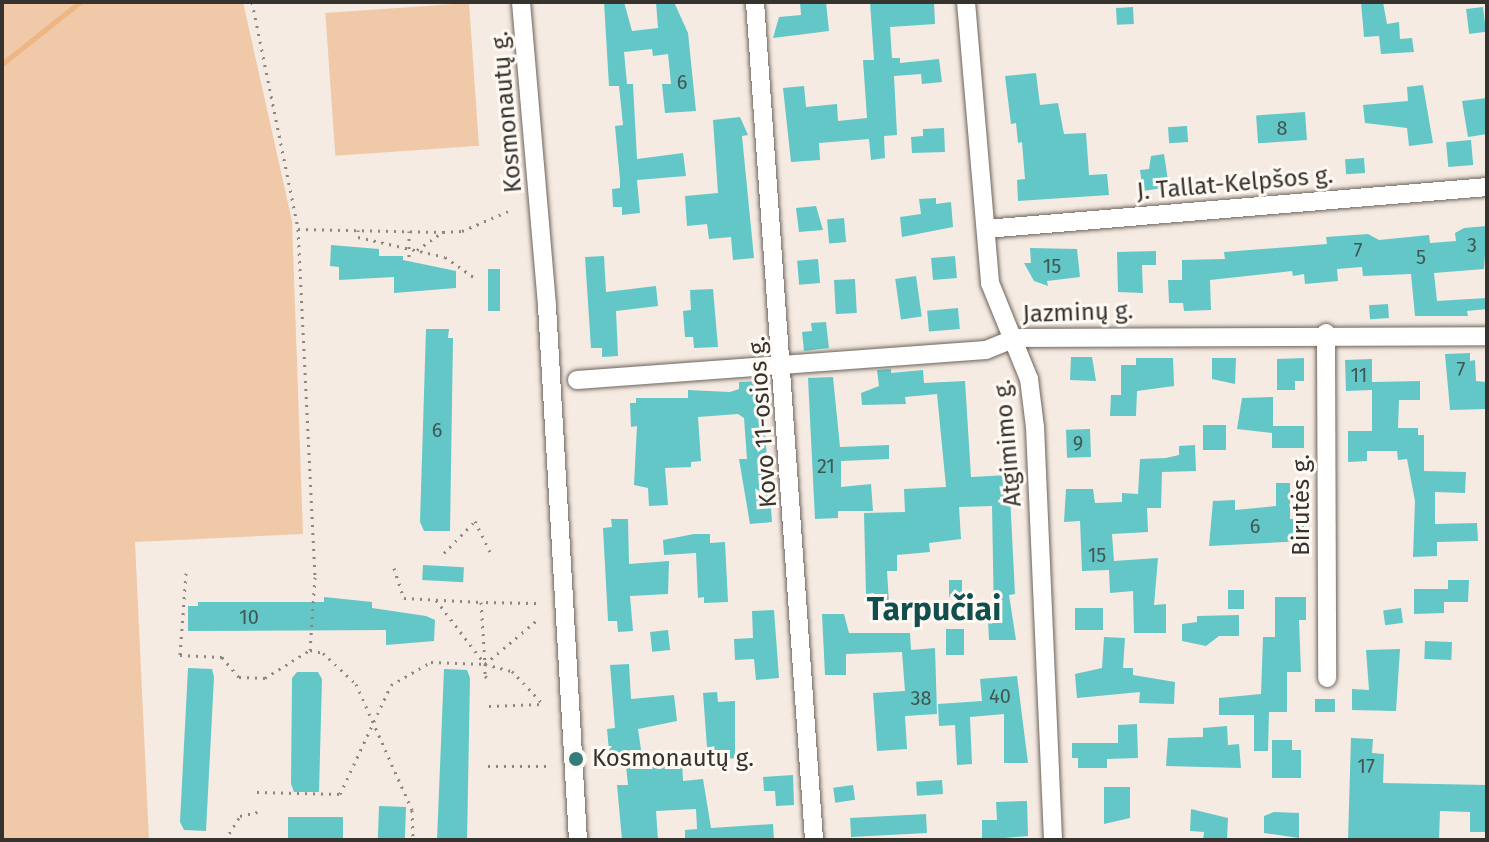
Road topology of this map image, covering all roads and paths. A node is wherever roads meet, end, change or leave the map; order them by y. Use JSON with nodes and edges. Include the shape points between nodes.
{"nodes":[{"id":1,"x":252,"y":2,"type":"edge"},
{"id":2,"x":521,"y":2,"type":"edge"},
{"id":3,"x":755,"y":2,"type":"edge"},
{"id":4,"x":966,"y":2,"type":"edge"},
{"id":5,"x":1487,"y":187,"type":"edge"},
{"id":6,"x":509,"y":211,"type":"dead end"},
{"id":7,"x":329,"y":224,"type":"dead end"},
{"id":8,"x":298,"y":229,"type":"junction"},
{"id":9,"x":986,"y":229,"type":"junction"},
{"id":10,"x":330,"y":230,"type":"junction"},
{"id":11,"x":358,"y":230,"type":"junction"},
{"id":12,"x":409,"y":231,"type":"junction"},
{"id":13,"x":443,"y":232,"type":"junction"},
{"id":14,"x":409,"y":248,"type":"junction"},
{"id":15,"x":417,"y":250,"type":"junction"},
{"id":16,"x":409,"y":258,"type":"dead end"},
{"id":17,"x":475,"y":278,"type":"dead end"},
{"id":18,"x":1326,"y":333,"type":"junction"},
{"id":19,"x":1487,"y":336,"type":"edge"},
{"id":20,"x":1015,"y":338,"type":"junction"},
{"id":21,"x":784,"y":365,"type":"junction"},
{"id":22,"x":577,"y":380,"type":"dead end"},
{"id":23,"x":490,"y":552,"type":"dead end"},
{"id":24,"x":444,"y":553,"type":"dead end"},
{"id":25,"x":394,"y":568,"type":"dead end"},
{"id":26,"x":186,"y":573,"type":"dead end"},
{"id":27,"x":436,"y":600,"type":"junction"},
{"id":28,"x":481,"y":602,"type":"junction"},
{"id":29,"x":536,"y":603,"type":"dead end"},
{"id":30,"x":537,"y":620,"type":"dead end"},
{"id":31,"x":310,"y":650,"type":"junction"},
{"id":32,"x":485,"y":664,"type":"junction"},
{"id":33,"x":1327,"y":678,"type":"dead end"},
{"id":34,"x":490,"y":680,"type":"dead end"},
{"id":35,"x":489,"y":706,"type":"dead end"},
{"id":36,"x":371,"y":725,"type":"junction"},
{"id":37,"x":488,"y":766,"type":"dead end"},
{"id":38,"x":546,"y":766,"type":"dead end"},
{"id":39,"x":257,"y":792,"type":"dead end"},
{"id":40,"x":258,"y":812,"type":"dead end"},
{"id":41,"x":225,"y":840,"type":"edge"},
{"id":42,"x":413,"y":840,"type":"edge"},
{"id":43,"x":578,"y":840,"type":"edge"},
{"id":44,"x":814,"y":840,"type":"edge"},
{"id":45,"x":1053,"y":840,"type":"edge"}],
"edges":[{"from":1,"to":8,"type":"path"},
{"from":2,"to":43,"type":"street","name":"Kosmonautų g.","via":[[547,306]]},
{"from":3,"to":21,"type":"street","name":"Kovo 11-osios g."},
{"from":4,"to":9,"type":"street","name":"Atgimimo g."},
{"from":5,"to":9,"type":"street","name":"J. Tallat-Kelpšos g."},
{"from":6,"to":13,"type":"path","via":[[462,231]]},
{"from":7,"to":10,"type":"path"},
{"from":8,"to":10,"type":"path"},
{"from":8,"to":31,"type":"path","via":[[315,577]]},
{"from":9,"to":20,"type":"street","name":"Atgimimo g.","via":[[990,283],[999,313]]},
{"from":10,"to":11,"type":"path"},
{"from":11,"to":12,"type":"path"},
{"from":11,"to":14,"type":"path","via":[[358,237]]},
{"from":12,"to":13,"type":"path"},
{"from":12,"to":14,"type":"path"},
{"from":13,"to":15,"type":"path"},
{"from":14,"to":15,"type":"path"},
{"from":14,"to":16,"type":"path"},
{"from":15,"to":17,"type":"path","via":[[445,257]]},
{"from":18,"to":19,"type":"street","name":"Jazminų g."},
{"from":18,"to":20,"type":"street","name":"Jazminų g."},
{"from":18,"to":33,"type":"street","name":"Birutės g."},
{"from":20,"to":21,"type":"street","name":"Jazminų g.","via":[[986,350]]},
{"from":20,"to":45,"type":"street","name":"Atgimimo g.","via":[[1029,379],[1035,427]]},
{"from":21,"to":22,"type":"street","name":"Jazminų g."},
{"from":21,"to":44,"type":"street","name":"Kovo 11-osios g."},
{"from":23,"to":24,"type":"path","via":[[475,521]]},
{"from":25,"to":27,"type":"path","via":[[404,598]]},
{"from":26,"to":31,"type":"path","via":[[180,655],[222,657],[239,677],[265,678]]},
{"from":27,"to":28,"type":"path"},
{"from":27,"to":32,"type":"path"},
{"from":28,"to":29,"type":"path"},
{"from":28,"to":32,"type":"path"},
{"from":30,"to":32,"type":"path"},
{"from":31,"to":36,"type":"path","via":[[323,653],[356,684]]},
{"from":32,"to":34,"type":"path"},
{"from":32,"to":35,"type":"path","via":[[512,671],[543,704]]},
{"from":32,"to":36,"type":"path","via":[[431,662],[391,685]]},
{"from":36,"to":39,"type":"path","via":[[340,794]]},
{"from":36,"to":42,"type":"path","via":[[412,810]]},
{"from":37,"to":38,"type":"path"},
{"from":40,"to":41,"type":"path","via":[[240,816]]}]}
